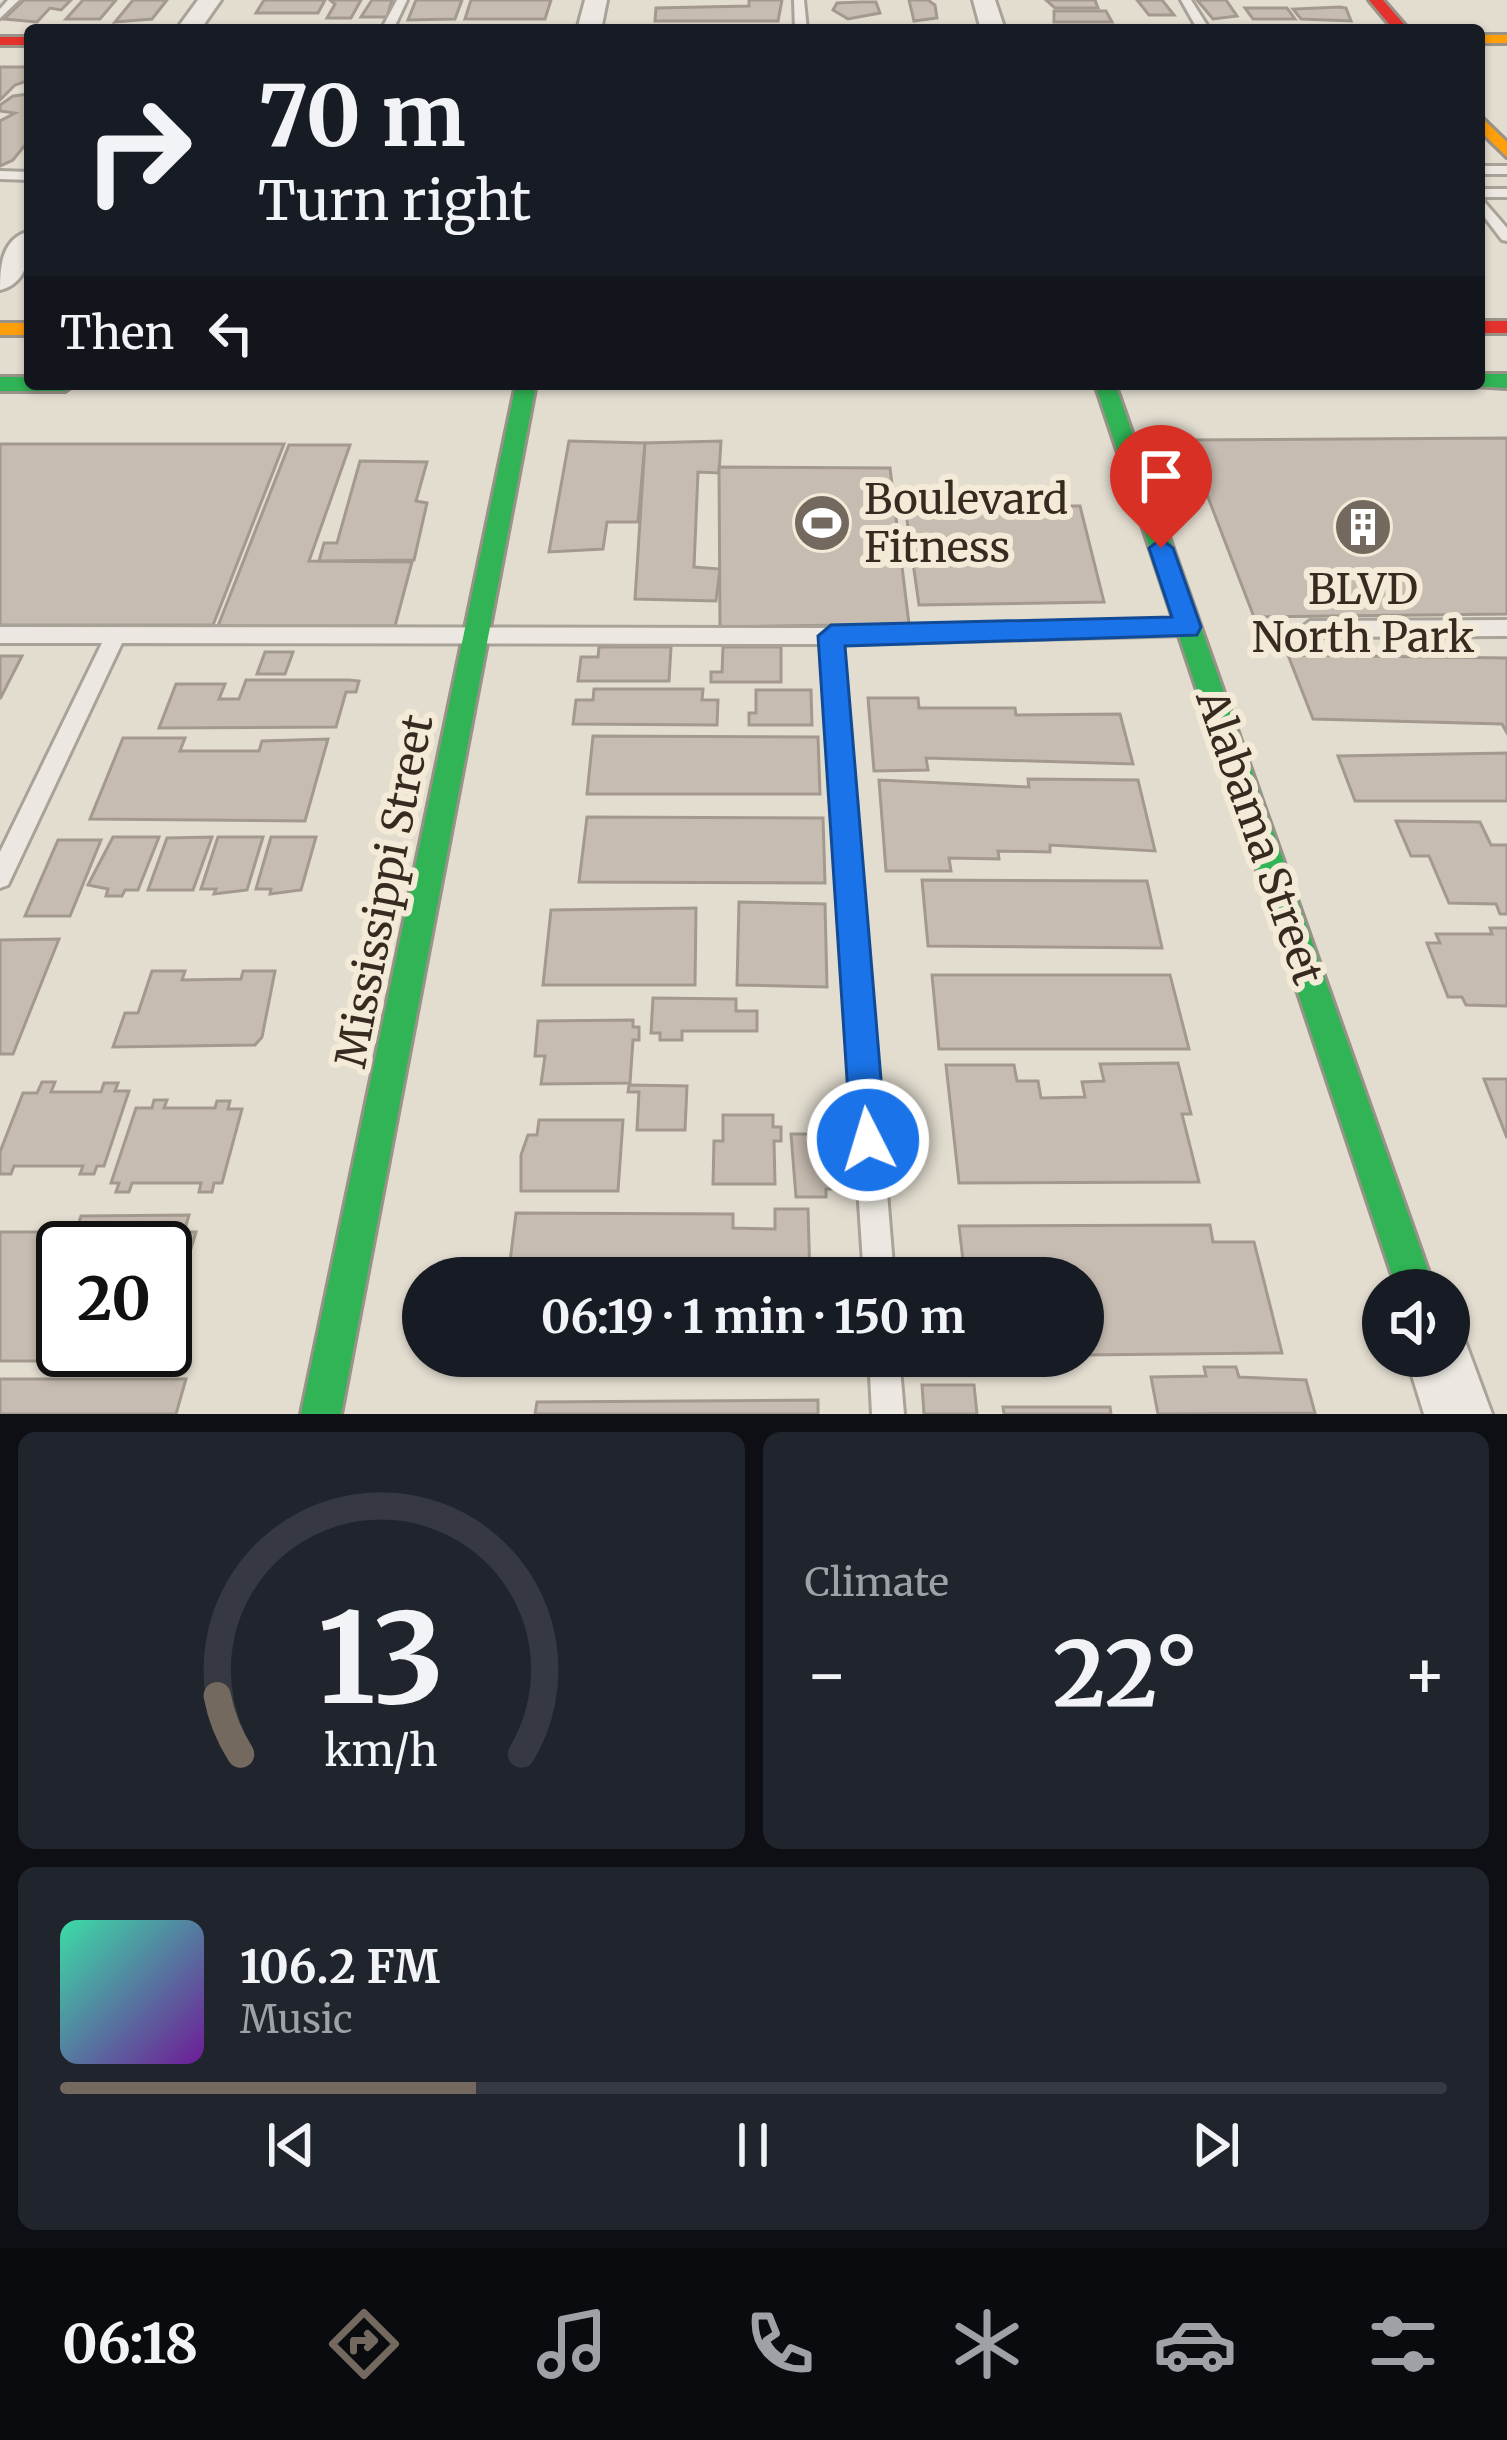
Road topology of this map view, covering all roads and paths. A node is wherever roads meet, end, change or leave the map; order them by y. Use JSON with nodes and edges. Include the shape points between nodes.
{"nodes":[{"id":1,"x":14,"y":0,"type":"edge"},
{"id":2,"x":1376,"y":0,"type":"edge"},
{"id":3,"x":0,"y":14,"type":"edge"},
{"id":4,"x":1397,"y":24,"type":"edge"},
{"id":5,"x":1485,"y":126,"type":"edge"},
{"id":6,"x":1507,"y":152,"type":"edge"},
{"id":7,"x":1485,"y":206,"type":"edge"},
{"id":8,"x":1507,"y":237,"type":"edge"},
{"id":9,"x":24,"y":248,"type":"edge"},
{"id":10,"x":0,"y":280,"type":"edge"},
{"id":11,"x":525,"y":390,"type":"edge"},
{"id":12,"x":1107,"y":390,"type":"edge"},
{"id":13,"x":1188,"y":627,"type":"junction"},
{"id":14,"x":1507,"y":628,"type":"edge"},
{"id":15,"x":1310,"y":629,"type":"dead end"},
{"id":16,"x":478,"y":633,"type":"junction"},
{"id":17,"x":116,"y":634,"type":"junction"},
{"id":18,"x":0,"y":635,"type":"edge"},
{"id":19,"x":831,"y":636,"type":"junction"},
{"id":20,"x":0,"y":877,"type":"edge"},
{"id":21,"x":877,"y":1257,"type":"edge"},
{"id":22,"x":1409,"y":1269,"type":"edge"},
{"id":23,"x":885,"y":1377,"type":"edge"},
{"id":24,"x":1446,"y":1377,"type":"edge"},
{"id":25,"x":321,"y":1414,"type":"edge"},
{"id":26,"x":888,"y":1414,"type":"edge"},
{"id":27,"x":1459,"y":1414,"type":"edge"}],
"edges":[{"from":1,"to":3,"type":"lane"},
{"from":2,"to":4,"type":"street"},
{"from":5,"to":6,"type":"street"},
{"from":7,"to":8,"type":"lane"},
{"from":9,"to":10,"type":"street"},
{"from":11,"to":16,"type":"street","name":"Mississippi Street"},
{"from":12,"to":13,"type":"street","name":"Alabama Street"},
{"from":13,"to":19,"type":"lane"},
{"from":13,"to":22,"type":"street","name":"Alabama Street"},
{"from":14,"to":15,"type":"lane"},
{"from":16,"to":17,"type":"lane"},
{"from":16,"to":19,"type":"lane"},
{"from":16,"to":25,"type":"street","name":"Mississippi Street"},
{"from":17,"to":18,"type":"lane"},
{"from":17,"to":20,"type":"lane"},
{"from":19,"to":21,"type":"lane"},
{"from":23,"to":26,"type":"lane"},
{"from":24,"to":27,"type":"street"}]}
